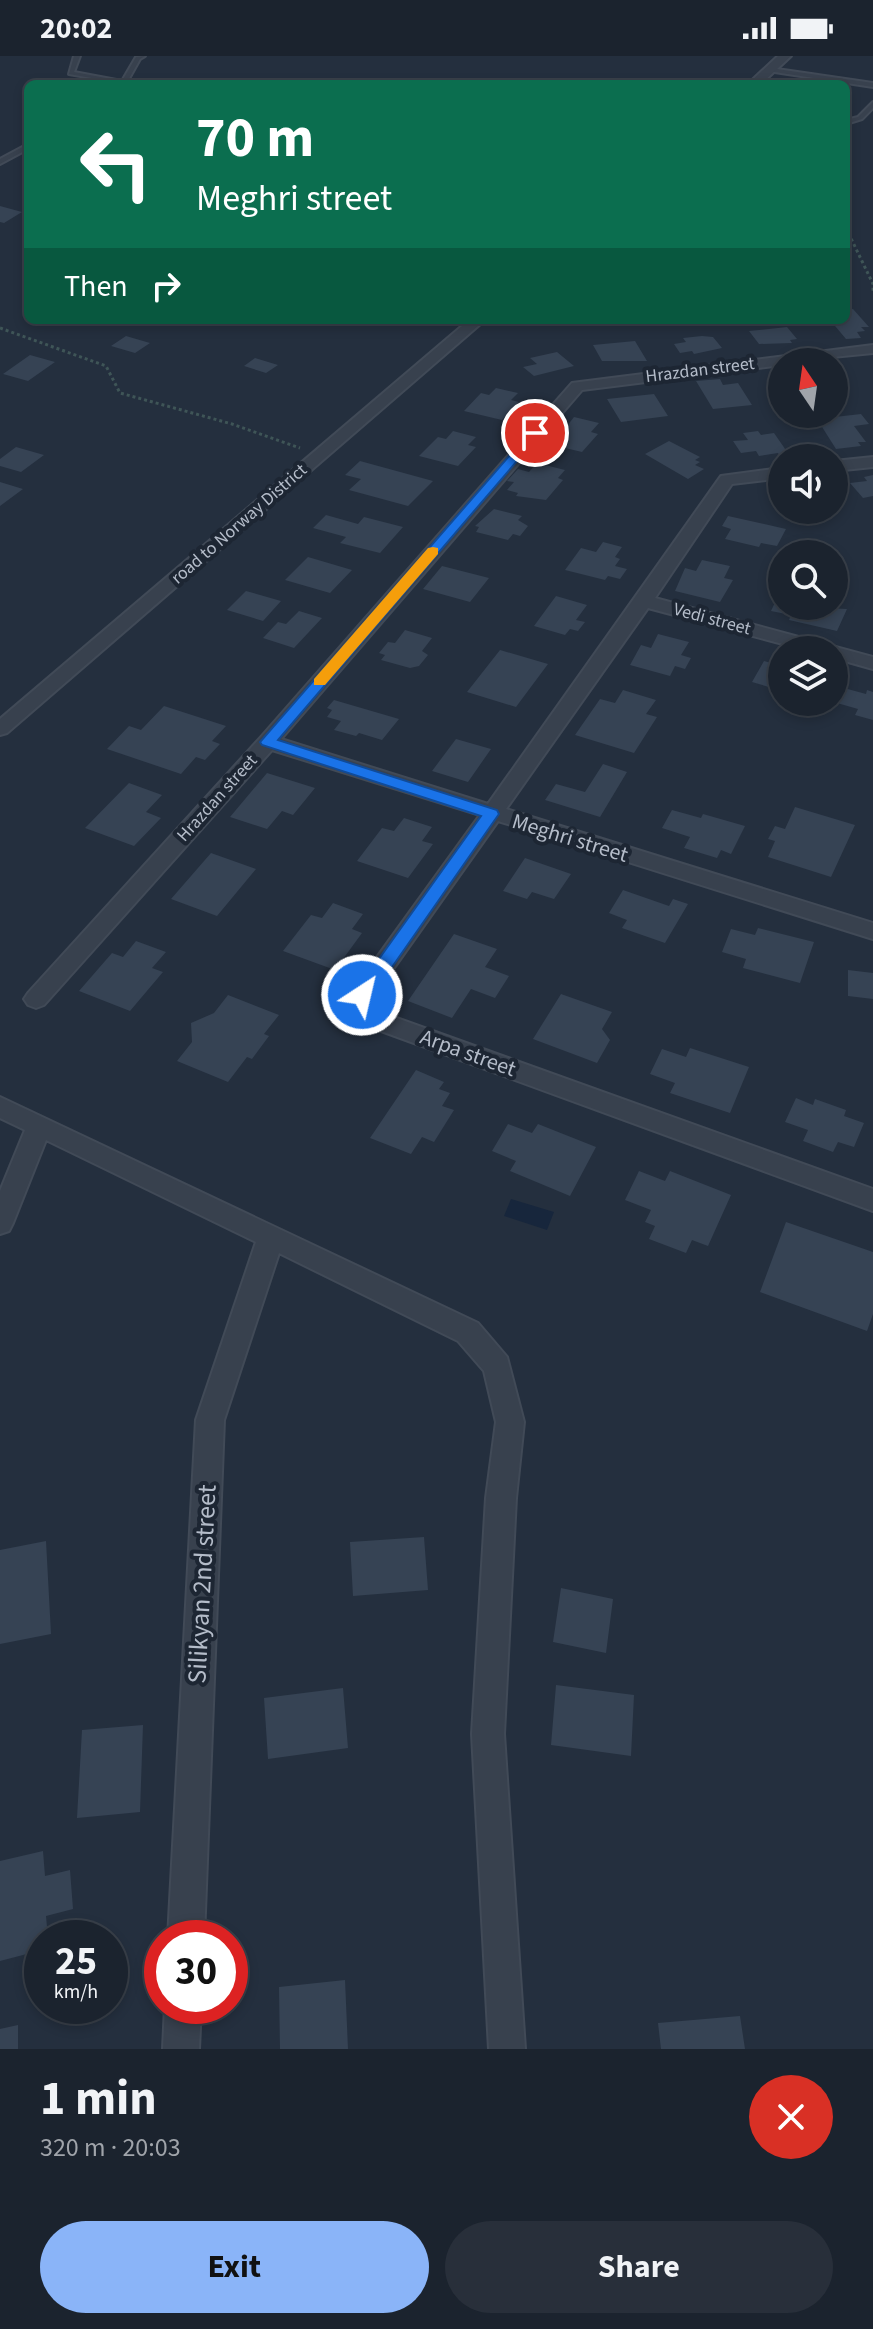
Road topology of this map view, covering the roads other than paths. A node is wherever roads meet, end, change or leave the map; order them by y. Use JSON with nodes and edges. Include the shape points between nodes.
{"nodes":[{"id":1,"x":77,"y":56,"type":"edge"},
{"id":2,"x":142,"y":56,"type":"edge"},
{"id":3,"x":785,"y":56,"type":"edge"},
{"id":4,"x":770,"y":70,"type":"junction"},
{"id":5,"x":104,"y":80,"type":"edge"},
{"id":6,"x":125,"y":80,"type":"edge"},
{"id":7,"x":759,"y":80,"type":"edge"},
{"id":8,"x":818,"y":80,"type":"edge"},
{"id":9,"x":873,"y":85,"type":"edge"},
{"id":10,"x":850,"y":86,"type":"edge"},
{"id":11,"x":873,"y":104,"type":"edge"},
{"id":12,"x":850,"y":121,"type":"edge"},
{"id":13,"x":24,"y":148,"type":"edge"},
{"id":14,"x":0,"y":162,"type":"edge"},
{"id":15,"x":473,"y":324,"type":"edge"},
{"id":16,"x":873,"y":349,"type":"edge"},
{"id":17,"x":873,"y":462,"type":"edge"},
{"id":18,"x":848,"y":465,"type":"edge"},
{"id":19,"x":768,"y":475,"type":"edge"},
{"id":20,"x":644,"y":601,"type":"junction"},
{"id":21,"x":774,"y":636,"type":"edge"},
{"id":22,"x":848,"y":656,"type":"edge"},
{"id":23,"x":873,"y":663,"type":"edge"},
{"id":24,"x":0,"y":729,"type":"edge"},
{"id":25,"x":268,"y":742,"type":"junction"},
{"id":26,"x":491,"y":814,"type":"junction"},
{"id":27,"x":873,"y":931,"type":"edge"},
{"id":28,"x":36,"y":999,"type":"dead end"},
{"id":29,"x":0,"y":1107,"type":"edge"},
{"id":30,"x":39,"y":1126,"type":"junction"},
{"id":31,"x":873,"y":1200,"type":"edge"},
{"id":32,"x":0,"y":1223,"type":"edge"},
{"id":33,"x":270,"y":1239,"type":"junction"},
{"id":34,"x":187,"y":1920,"type":"edge"},
{"id":35,"x":182,"y":2024,"type":"edge"},
{"id":36,"x":181,"y":2049,"type":"edge"},
{"id":37,"x":507,"y":2049,"type":"edge"}],
"edges":[{"from":1,"to":5,"type":"lane","via":[[71,73]]},
{"from":2,"to":6,"type":"lane"},
{"from":3,"to":4,"type":"street"},
{"from":4,"to":7,"type":"street"},
{"from":4,"to":8,"type":"lane"},
{"from":9,"to":10,"type":"lane"},
{"from":11,"to":12,"type":"lane"},
{"from":13,"to":14,"type":"lane"},
{"from":15,"to":24,"type":"street","name":"road to Norway District"},
{"from":16,"to":25,"type":"street","name":"Hrazdan street","via":[[577,386]]},
{"from":17,"to":18,"type":"street"},
{"from":19,"to":20,"type":"street","name":"Arpa street","via":[[727,480]]},
{"from":20,"to":21,"type":"street","name":"Vedi street"},
{"from":20,"to":26,"type":"street","name":"Arpa street"},
{"from":22,"to":23,"type":"street"},
{"from":25,"to":26,"type":"street","name":"Meghri street"},
{"from":25,"to":28,"type":"street","name":"Hrazdan street"},
{"from":26,"to":27,"type":"street","name":"Meghri street"},
{"from":26,"to":31,"type":"street","name":"Arpa street","via":[[362,995],[370,1018]]},
{"from":29,"to":30,"type":"street"},
{"from":30,"to":32,"type":"street"},
{"from":30,"to":33,"type":"street"},
{"from":33,"to":34,"type":"street","name":"Silikyan 2nd street","via":[[210,1420]]},
{"from":33,"to":37,"type":"street","via":[[468,1332],[497,1366],[510,1422],[488,1734]]},
{"from":35,"to":36,"type":"street"}]}
